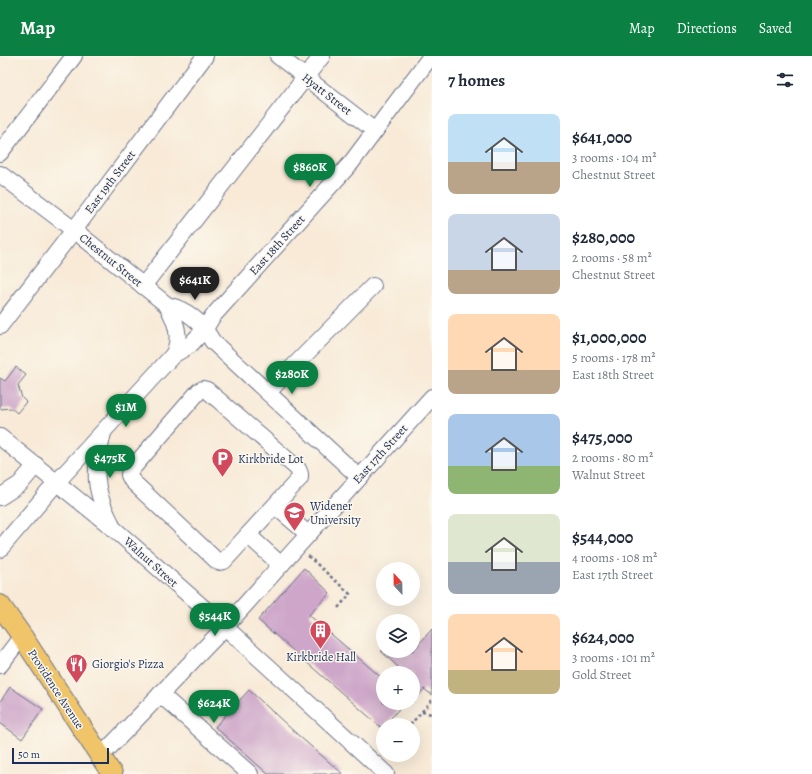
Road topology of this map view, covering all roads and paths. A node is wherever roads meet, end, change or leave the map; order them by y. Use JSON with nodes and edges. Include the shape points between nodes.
{"nodes":[{"id":1,"x":74,"y":56,"type":"edge"},
{"id":2,"x":204,"y":56,"type":"edge"},
{"id":3,"x":278,"y":56,"type":"edge"},
{"id":4,"x":322,"y":56,"type":"edge"},
{"id":5,"x":432,"y":56,"type":"edge"},
{"id":6,"x":306,"y":78,"type":"junction"},
{"id":7,"x":375,"y":131,"type":"junction"},
{"id":8,"x":0,"y":153,"type":"edge"},
{"id":9,"x":0,"y":174,"type":"edge"},
{"id":10,"x":74,"y":230,"type":"junction"},
{"id":11,"x":143,"y":286,"type":"junction"},
{"id":12,"x":373,"y":286,"type":"dead end"},
{"id":13,"x":167,"y":305,"type":"junction"},
{"id":14,"x":0,"y":326,"type":"edge"},
{"id":15,"x":205,"y":329,"type":"junction"},
{"id":16,"x":173,"y":355,"type":"junction"},
{"id":17,"x":268,"y":392,"type":"junction"},
{"id":18,"x":432,"y":397,"type":"edge"},
{"id":19,"x":103,"y":432,"type":"junction"},
{"id":20,"x":0,"y":436,"type":"edge"},
{"id":21,"x":36,"y":465,"type":"junction"},
{"id":22,"x":359,"y":477,"type":"junction"},
{"id":23,"x":57,"y":482,"type":"junction"},
{"id":24,"x":0,"y":497,"type":"edge"},
{"id":25,"x":275,"y":506,"type":"junction"},
{"id":26,"x":113,"y":528,"type":"junction"},
{"id":27,"x":308,"y":534,"type":"junction"},
{"id":28,"x":248,"y":535,"type":"junction"},
{"id":29,"x":296,"y":548,"type":"junction"},
{"id":30,"x":0,"y":549,"type":"edge"},
{"id":31,"x":281,"y":565,"type":"junction"},
{"id":32,"x":0,"y":605,"type":"edge"},
{"id":33,"x":338,"y":608,"type":"dead end"},
{"id":34,"x":225,"y":627,"type":"junction"},
{"id":35,"x":22,"y":636,"type":"junction"},
{"id":36,"x":0,"y":665,"type":"edge"},
{"id":37,"x":160,"y":694,"type":"junction"},
{"id":38,"x":432,"y":700,"type":"edge"},
{"id":39,"x":421,"y":712,"type":"junction"},
{"id":40,"x":432,"y":714,"type":"edge"},
{"id":41,"x":416,"y":718,"type":"edge"},
{"id":42,"x":100,"y":757,"type":"junction"},
{"id":43,"x":376,"y":771,"type":"edge"},
{"id":44,"x":112,"y":774,"type":"edge"},
{"id":45,"x":250,"y":774,"type":"edge"}],
"edges":[{"from":1,"to":8,"type":"street"},
{"from":2,"to":10,"type":"street","name":"East 19th Street"},
{"from":3,"to":6,"type":"street","name":"Hyatt Street"},
{"from":4,"to":6,"type":"street"},
{"from":5,"to":7,"type":"street","name":"East 18th Street"},
{"from":6,"to":7,"type":"street","name":"Hyatt Street"},
{"from":6,"to":11,"type":"street"},
{"from":7,"to":15,"type":"street","name":"East 18th Street","via":[[351,163],[212,317]]},
{"from":9,"to":10,"type":"street","name":"Chestnut Street"},
{"from":10,"to":11,"type":"street","name":"Chestnut Street"},
{"from":10,"to":14,"type":"street","name":"East 19th Street"},
{"from":11,"to":13,"type":"street","name":"Chestnut Street"},
{"from":12,"to":17,"type":"street"},
{"from":13,"to":15,"type":"street","name":"Chestnut Street","via":[[183,310]]},
{"from":13,"to":16,"type":"street","via":[[177,332],[177,344]]},
{"from":15,"to":16,"type":"street","name":"East 18th Street","via":[[190,345]]},
{"from":15,"to":17,"type":"street","name":"Chestnut Street","via":[[213,342]]},
{"from":16,"to":19,"type":"street","name":"East 18th Street"},
{"from":17,"to":22,"type":"street","name":"Chestnut Street"},
{"from":18,"to":22,"type":"street","name":"East 17th Street"},
{"from":19,"to":23,"type":"street","name":"East 18th Street"},
{"from":19,"to":26,"type":"street","via":[[96,460],[97,484],[102,505]]},
{"from":20,"to":21,"type":"street","name":"Walnut Street"},
{"from":21,"to":23,"type":"street","name":"Walnut Street"},
{"from":21,"to":24,"type":"street","via":[[20,484]]},
{"from":22,"to":27,"type":"street","name":"East 17th Street"},
{"from":23,"to":26,"type":"street","name":"Walnut Street"},
{"from":23,"to":30,"type":"street","name":"East 18th Street"},
{"from":25,"to":27,"type":"street"},
{"from":25,"to":28,"type":"street"},
{"from":25,"to":28,"type":"street","via":[[300,478],[298,469],[207,390],[199,391],[129,475],[132,481],[218,562],[224,561]]},
{"from":26,"to":34,"type":"street","name":"Walnut Street"},
{"from":27,"to":29,"type":"street","name":"East 17th Street"},
{"from":28,"to":31,"type":"street"},
{"from":29,"to":31,"type":"street","name":"East 17th Street"},
{"from":29,"to":33,"type":"path","via":[[350,594]]},
{"from":31,"to":34,"type":"street","name":"East 17th Street"},
{"from":32,"to":35,"type":"main road","name":"Providence Avenue"},
{"from":34,"to":37,"type":"street","name":"East 17th Street"},
{"from":34,"to":43,"type":"street","name":"Walnut Street"},
{"from":35,"to":36,"type":"street"},
{"from":35,"to":42,"type":"main road","name":"Providence Avenue"},
{"from":37,"to":42,"type":"street","name":"East 17th Street"},
{"from":37,"to":45,"type":"street"},
{"from":38,"to":39,"type":"path"},
{"from":39,"to":40,"type":"path"},
{"from":39,"to":41,"type":"path"},
{"from":42,"to":44,"type":"main road","name":"Providence Avenue"}]}
